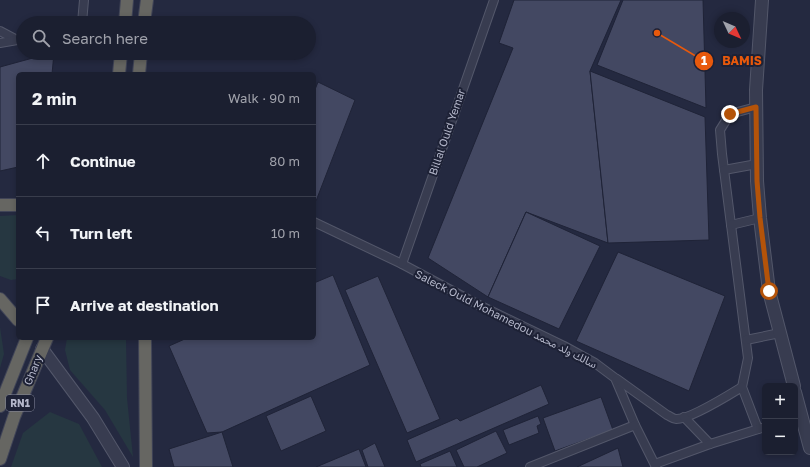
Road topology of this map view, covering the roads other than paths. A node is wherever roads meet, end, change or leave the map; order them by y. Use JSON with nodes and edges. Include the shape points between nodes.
{"nodes":[{"id":1,"x":84,"y":0,"type":"edge"},
{"id":2,"x":128,"y":0,"type":"edge"},
{"id":3,"x":147,"y":0,"type":"edge"},
{"id":4,"x":494,"y":0,"type":"edge"},
{"id":5,"x":762,"y":0,"type":"edge"},
{"id":6,"x":83,"y":16,"type":"edge"},
{"id":7,"x":126,"y":16,"type":"edge"},
{"id":8,"x":145,"y":16,"type":"edge"},
{"id":9,"x":0,"y":31,"type":"edge"},
{"id":10,"x":16,"y":38,"type":"edge"},
{"id":11,"x":16,"y":41,"type":"edge"},
{"id":12,"x":0,"y":43,"type":"edge"},
{"id":13,"x":120,"y":60,"type":"edge"},
{"id":14,"x":140,"y":60,"type":"edge"},
{"id":15,"x":119,"y":72,"type":"edge"},
{"id":16,"x":139,"y":72,"type":"edge"},
{"id":17,"x":756,"y":107,"type":"junction"},
{"id":18,"x":757,"y":164,"type":"junction"},
{"id":19,"x":724,"y":170,"type":"junction"},
{"id":20,"x":0,"y":205,"type":"edge"},
{"id":21,"x":16,"y":205,"type":"edge"},
{"id":22,"x":760,"y":218,"type":"junction"},
{"id":23,"x":316,"y":223,"type":"edge"},
{"id":24,"x":731,"y":225,"type":"junction"},
{"id":25,"x":402,"y":264,"type":"junction"},
{"id":26,"x":0,"y":299,"type":"edge"},
{"id":27,"x":16,"y":318,"type":"edge"},
{"id":28,"x":780,"y":333,"type":"junction"},
{"id":29,"x":26,"y":340,"type":"edge"},
{"id":30,"x":145,"y":340,"type":"edge"},
{"id":31,"x":746,"y":340,"type":"junction"},
{"id":32,"x":44,"y":343,"type":"edge"},
{"id":33,"x":615,"y":378,"type":"junction"},
{"id":34,"x":793,"y":383,"type":"edge"},
{"id":35,"x":742,"y":387,"type":"junction"},
{"id":36,"x":0,"y":406,"type":"edge"},
{"id":37,"x":798,"y":417,"type":"edge"},
{"id":38,"x":684,"y":418,"type":"junction"},
{"id":39,"x":635,"y":425,"type":"junction"},
{"id":40,"x":761,"y":428,"type":"edge"},
{"id":41,"x":710,"y":444,"type":"junction"},
{"id":42,"x":810,"y":448,"type":"edge"},
{"id":43,"x":0,"y":459,"type":"edge"},
{"id":44,"x":656,"y":466,"type":"edge"},
{"id":45,"x":123,"y":467,"type":"edge"},
{"id":46,"x":146,"y":467,"type":"edge"},
{"id":47,"x":530,"y":467,"type":"edge"}],
"edges":[{"from":1,"to":6,"type":"lane"},
{"from":2,"to":7,"type":"highway"},
{"from":3,"to":8,"type":"highway"},
{"from":4,"to":25,"type":"lane","name":"Billal Ould Yemar"},
{"from":5,"to":17,"type":"street"},
{"from":9,"to":10,"type":"lane"},
{"from":11,"to":12,"type":"lane"},
{"from":13,"to":15,"type":"highway"},
{"from":14,"to":16,"type":"highway"},
{"from":17,"to":18,"type":"street"},
{"from":17,"to":19,"type":"lane","via":[[730,114],[720,130]]},
{"from":18,"to":19,"type":"lane"},
{"from":18,"to":22,"type":"street"},
{"from":19,"to":24,"type":"lane"},
{"from":20,"to":21,"type":"highway"},
{"from":22,"to":24,"type":"lane"},
{"from":22,"to":28,"type":"street","via":[[769,291]]},
{"from":23,"to":25,"type":"lane","name":"Saleck Ould Mohamedou سالك ولد محمد"},
{"from":24,"to":31,"type":"lane"},
{"from":25,"to":33,"type":"lane","name":"Saleck Ould Mohamedou سالك ولد محمد","via":[[595,363]]},
{"from":26,"to":27,"type":"highway"},
{"from":28,"to":31,"type":"lane"},
{"from":28,"to":34,"type":"street"},
{"from":29,"to":36,"type":"highway","name":"Ghary","number":"RN1"},
{"from":30,"to":46,"type":"highway"},
{"from":31,"to":35,"type":"lane","via":[[748,358]]},
{"from":32,"to":43,"type":"highway","name":"Ghary","number":"RN1"},
{"from":32,"to":45,"type":"street"},
{"from":33,"to":38,"type":"lane","name":"Saleck Ould Mohamedou سالك ولد محمد","via":[[667,415],[676,419]]},
{"from":33,"to":39,"type":"lane"},
{"from":35,"to":38,"type":"lane"},
{"from":35,"to":40,"type":"lane"},
{"from":37,"to":42,"type":"street"},
{"from":38,"to":41,"type":"lane"},
{"from":39,"to":44,"type":"lane"},
{"from":39,"to":47,"type":"lane"},
{"from":40,"to":41,"type":"lane"},
{"from":41,"to":44,"type":"lane"}]}
